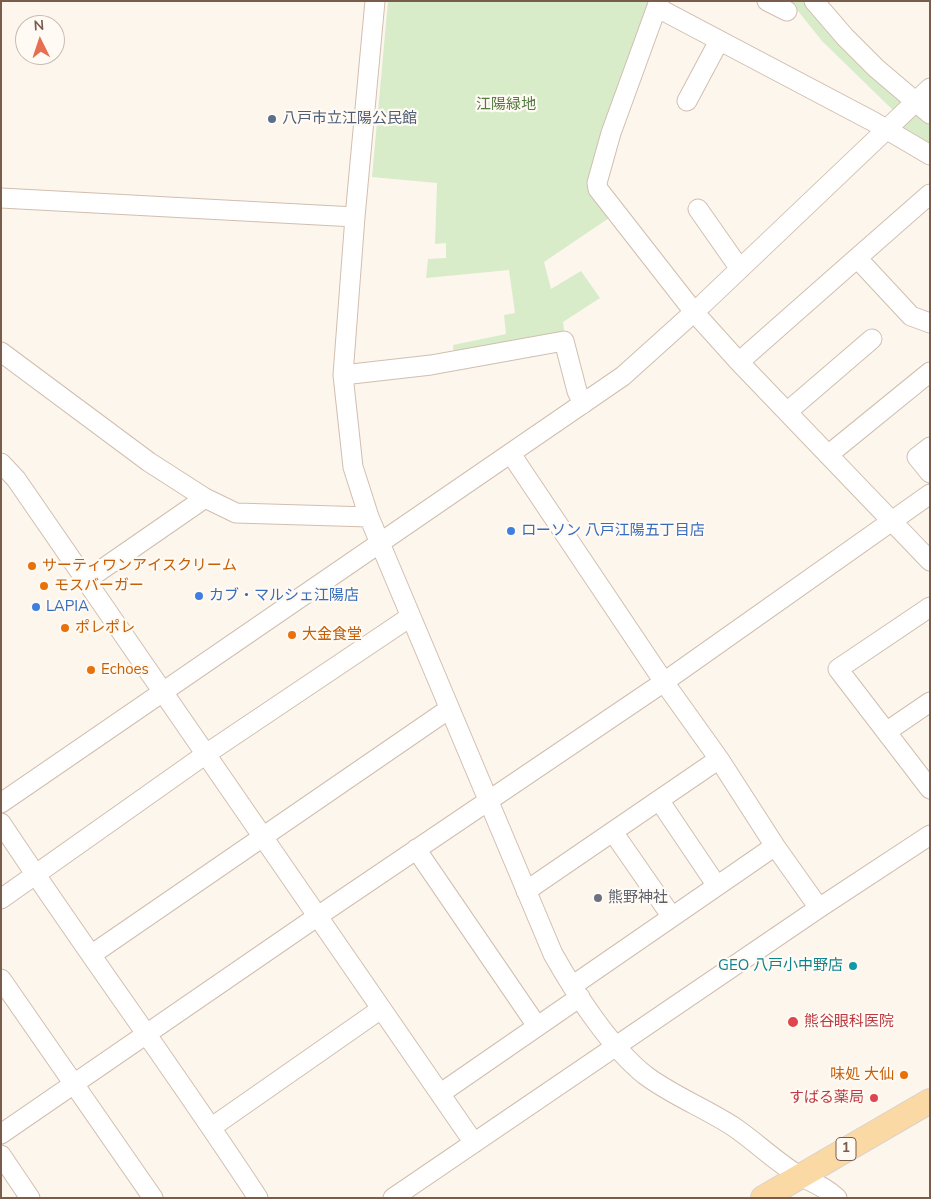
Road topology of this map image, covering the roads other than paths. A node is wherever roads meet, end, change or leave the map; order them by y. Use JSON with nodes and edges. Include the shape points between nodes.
{"nodes":[{"id":1,"x":375,"y":1,"type":"edge"},
{"id":2,"x":767,"y":1,"type":"edge"},
{"id":3,"x":814,"y":1,"type":"edge"},
{"id":4,"x":659,"y":5,"type":"edge"},
{"id":5,"x":787,"y":10,"type":"dead end"},
{"id":6,"x":719,"y":41,"type":"junction"},
{"id":7,"x":930,"y":88,"type":"edge"},
{"id":8,"x":687,"y":101,"type":"dead end"},
{"id":9,"x":915,"y":102,"type":"junction"},
{"id":10,"x":930,"y":114,"type":"edge"},
{"id":11,"x":886,"y":129,"type":"junction"},
{"id":12,"x":930,"y":154,"type":"edge"},
{"id":13,"x":930,"y":194,"type":"edge"},
{"id":14,"x":1,"y":198,"type":"edge"},
{"id":15,"x":698,"y":209,"type":"dead end"},
{"id":16,"x":355,"y":217,"type":"junction"},
{"id":17,"x":857,"y":258,"type":"junction"},
{"id":18,"x":740,"y":269,"type":"junction"},
{"id":19,"x":694,"y":312,"type":"junction"},
{"id":20,"x":930,"y":323,"type":"edge"},
{"id":21,"x":872,"y":339,"type":"dead end"},
{"id":22,"x":1,"y":352,"type":"edge"},
{"id":23,"x":739,"y":362,"type":"junction"},
{"id":24,"x":930,"y":372,"type":"edge"},
{"id":25,"x":343,"y":375,"type":"junction"},
{"id":26,"x":583,"y":404,"type":"junction"},
{"id":27,"x":788,"y":412,"type":"junction"},
{"id":28,"x":930,"y":447,"type":"edge"},
{"id":29,"x":510,"y":454,"type":"junction"},
{"id":30,"x":828,"y":455,"type":"junction"},
{"id":31,"x":1,"y":463,"type":"edge"},
{"id":32,"x":930,"y":473,"type":"edge"},
{"id":33,"x":930,"y":494,"type":"edge"},
{"id":34,"x":205,"y":498,"type":"junction"},
{"id":35,"x":369,"y":517,"type":"junction"},
{"id":36,"x":892,"y":520,"type":"junction"},
{"id":37,"x":379,"y":542,"type":"junction"},
{"id":38,"x":930,"y":561,"type":"edge"},
{"id":39,"x":85,"y":581,"type":"junction"},
{"id":40,"x":930,"y":607,"type":"edge"},
{"id":41,"x":410,"y":617,"type":"junction"},
{"id":42,"x":664,"y":682,"type":"junction"},
{"id":43,"x":163,"y":691,"type":"junction"},
{"id":44,"x":930,"y":702,"type":"edge"},
{"id":45,"x":449,"y":709,"type":"junction"},
{"id":46,"x":886,"y":732,"type":"junction"},
{"id":47,"x":206,"y":754,"type":"junction"},
{"id":48,"x":719,"y":759,"type":"junction"},
{"id":49,"x":930,"y":789,"type":"edge"},
{"id":50,"x":487,"y":800,"type":"junction"},
{"id":51,"x":659,"y":800,"type":"junction"},
{"id":52,"x":1,"y":803,"type":"edge"},
{"id":53,"x":1,"y":824,"type":"edge"},
{"id":54,"x":613,"y":832,"type":"junction"},
{"id":55,"x":930,"y":835,"type":"edge"},
{"id":56,"x":263,"y":837,"type":"junction"},
{"id":57,"x":775,"y":846,"type":"junction"},
{"id":58,"x":416,"y":849,"type":"junction"},
{"id":59,"x":35,"y":875,"type":"junction"},
{"id":60,"x":717,"y":886,"type":"junction"},
{"id":61,"x":526,"y":891,"type":"junction"},
{"id":62,"x":1,"y":899,"type":"edge"},
{"id":63,"x":819,"y":908,"type":"junction"},
{"id":64,"x":318,"y":916,"type":"junction"},
{"id":65,"x":672,"y":917,"type":"junction"},
{"id":66,"x":91,"y":955,"type":"junction"},
{"id":67,"x":1,"y":979,"type":"edge"},
{"id":68,"x":576,"y":992,"type":"junction"},
{"id":69,"x":381,"y":1009,"type":"junction"},
{"id":70,"x":537,"y":1026,"type":"junction"},
{"id":71,"x":145,"y":1034,"type":"junction"},
{"id":72,"x":617,"y":1046,"type":"junction"},
{"id":73,"x":75,"y":1085,"type":"junction"},
{"id":74,"x":441,"y":1093,"type":"junction"},
{"id":75,"x":930,"y":1101,"type":"edge"},
{"id":76,"x":212,"y":1127,"type":"junction"},
{"id":77,"x":1,"y":1134,"type":"edge"},
{"id":78,"x":474,"y":1143,"type":"junction"},
{"id":79,"x":1,"y":1155,"type":"edge"},
{"id":80,"x":799,"y":1175,"type":"junction"},
{"id":81,"x":30,"y":1198,"type":"edge"},
{"id":82,"x":153,"y":1198,"type":"edge"},
{"id":83,"x":258,"y":1198,"type":"edge"},
{"id":84,"x":392,"y":1198,"type":"edge"},
{"id":85,"x":763,"y":1198,"type":"edge"},
{"id":86,"x":837,"y":1198,"type":"edge"}],
"edges":[{"from":1,"to":16,"type":"street"},
{"from":2,"to":5,"type":"street"},
{"from":3,"to":9,"type":"street","via":[[870,62]]},
{"from":4,"to":6,"type":"street"},
{"from":4,"to":19,"type":"street","via":[[632,72],[597,183],[598,189]]},
{"from":6,"to":8,"type":"street"},
{"from":6,"to":11,"type":"street"},
{"from":7,"to":9,"type":"street"},
{"from":9,"to":10,"type":"street"},
{"from":9,"to":11,"type":"street"},
{"from":11,"to":12,"type":"street"},
{"from":11,"to":18,"type":"street"},
{"from":13,"to":17,"type":"street"},
{"from":14,"to":16,"type":"street"},
{"from":15,"to":18,"type":"street"},
{"from":16,"to":25,"type":"street"},
{"from":17,"to":20,"type":"street","via":[[911,316]]},
{"from":17,"to":23,"type":"street"},
{"from":18,"to":19,"type":"street"},
{"from":19,"to":23,"type":"street"},
{"from":19,"to":26,"type":"street","via":[[623,376]]},
{"from":21,"to":27,"type":"street"},
{"from":22,"to":34,"type":"street","via":[[149,462]]},
{"from":23,"to":27,"type":"street"},
{"from":24,"to":30,"type":"street"},
{"from":25,"to":26,"type":"street","via":[[431,365],[564,341]]},
{"from":25,"to":35,"type":"street","via":[[353,467]]},
{"from":26,"to":29,"type":"street"},
{"from":27,"to":30,"type":"street"},
{"from":28,"to":32,"type":"street","via":[[917,457]]},
{"from":29,"to":37,"type":"street"},
{"from":29,"to":42,"type":"street"},
{"from":30,"to":36,"type":"street"},
{"from":31,"to":39,"type":"street","via":[[16,479]]},
{"from":33,"to":36,"type":"street"},
{"from":34,"to":35,"type":"street","via":[[236,513]]},
{"from":34,"to":39,"type":"street"},
{"from":35,"to":37,"type":"street"},
{"from":36,"to":38,"type":"street"},
{"from":36,"to":42,"type":"street"},
{"from":37,"to":41,"type":"street"},
{"from":37,"to":43,"type":"street"},
{"from":39,"to":43,"type":"street"},
{"from":40,"to":46,"type":"street","via":[[838,669]]},
{"from":41,"to":45,"type":"street"},
{"from":41,"to":47,"type":"street"},
{"from":42,"to":48,"type":"street"},
{"from":42,"to":50,"type":"street"},
{"from":43,"to":47,"type":"street"},
{"from":43,"to":52,"type":"street"},
{"from":44,"to":46,"type":"street"},
{"from":45,"to":50,"type":"street"},
{"from":45,"to":56,"type":"street"},
{"from":46,"to":49,"type":"street"},
{"from":47,"to":56,"type":"street"},
{"from":47,"to":59,"type":"street"},
{"from":48,"to":51,"type":"street"},
{"from":48,"to":57,"type":"street"},
{"from":50,"to":58,"type":"street"},
{"from":50,"to":61,"type":"street"},
{"from":51,"to":54,"type":"street"},
{"from":51,"to":60,"type":"street"},
{"from":53,"to":59,"type":"street"},
{"from":54,"to":61,"type":"street"},
{"from":54,"to":65,"type":"street"},
{"from":55,"to":63,"type":"street"},
{"from":56,"to":64,"type":"street"},
{"from":56,"to":66,"type":"street"},
{"from":57,"to":60,"type":"street"},
{"from":57,"to":63,"type":"street"},
{"from":58,"to":64,"type":"street"},
{"from":58,"to":70,"type":"street"},
{"from":59,"to":62,"type":"street"},
{"from":59,"to":66,"type":"street"},
{"from":60,"to":65,"type":"street"},
{"from":61,"to":68,"type":"street","via":[[553,954]]},
{"from":63,"to":72,"type":"street"},
{"from":64,"to":69,"type":"street"},
{"from":64,"to":71,"type":"street"},
{"from":65,"to":68,"type":"street"},
{"from":66,"to":71,"type":"street"},
{"from":67,"to":73,"type":"street"},
{"from":68,"to":70,"type":"street"},
{"from":68,"to":72,"type":"street"},
{"from":69,"to":74,"type":"street"},
{"from":69,"to":76,"type":"street"},
{"from":70,"to":74,"type":"street"},
{"from":71,"to":73,"type":"street"},
{"from":71,"to":76,"type":"street"},
{"from":72,"to":78,"type":"street"},
{"from":72,"to":80,"type":"street","via":[[645,1074],[734,1127]]},
{"from":73,"to":77,"type":"street"},
{"from":73,"to":82,"type":"street"},
{"from":74,"to":78,"type":"street"},
{"from":75,"to":80,"type":"main road","number":"1"},
{"from":76,"to":83,"type":"street"},
{"from":78,"to":84,"type":"street"},
{"from":79,"to":81,"type":"street"},
{"from":80,"to":85,"type":"main road","number":"1"},
{"from":80,"to":86,"type":"street","via":[[826,1188]]}]}
